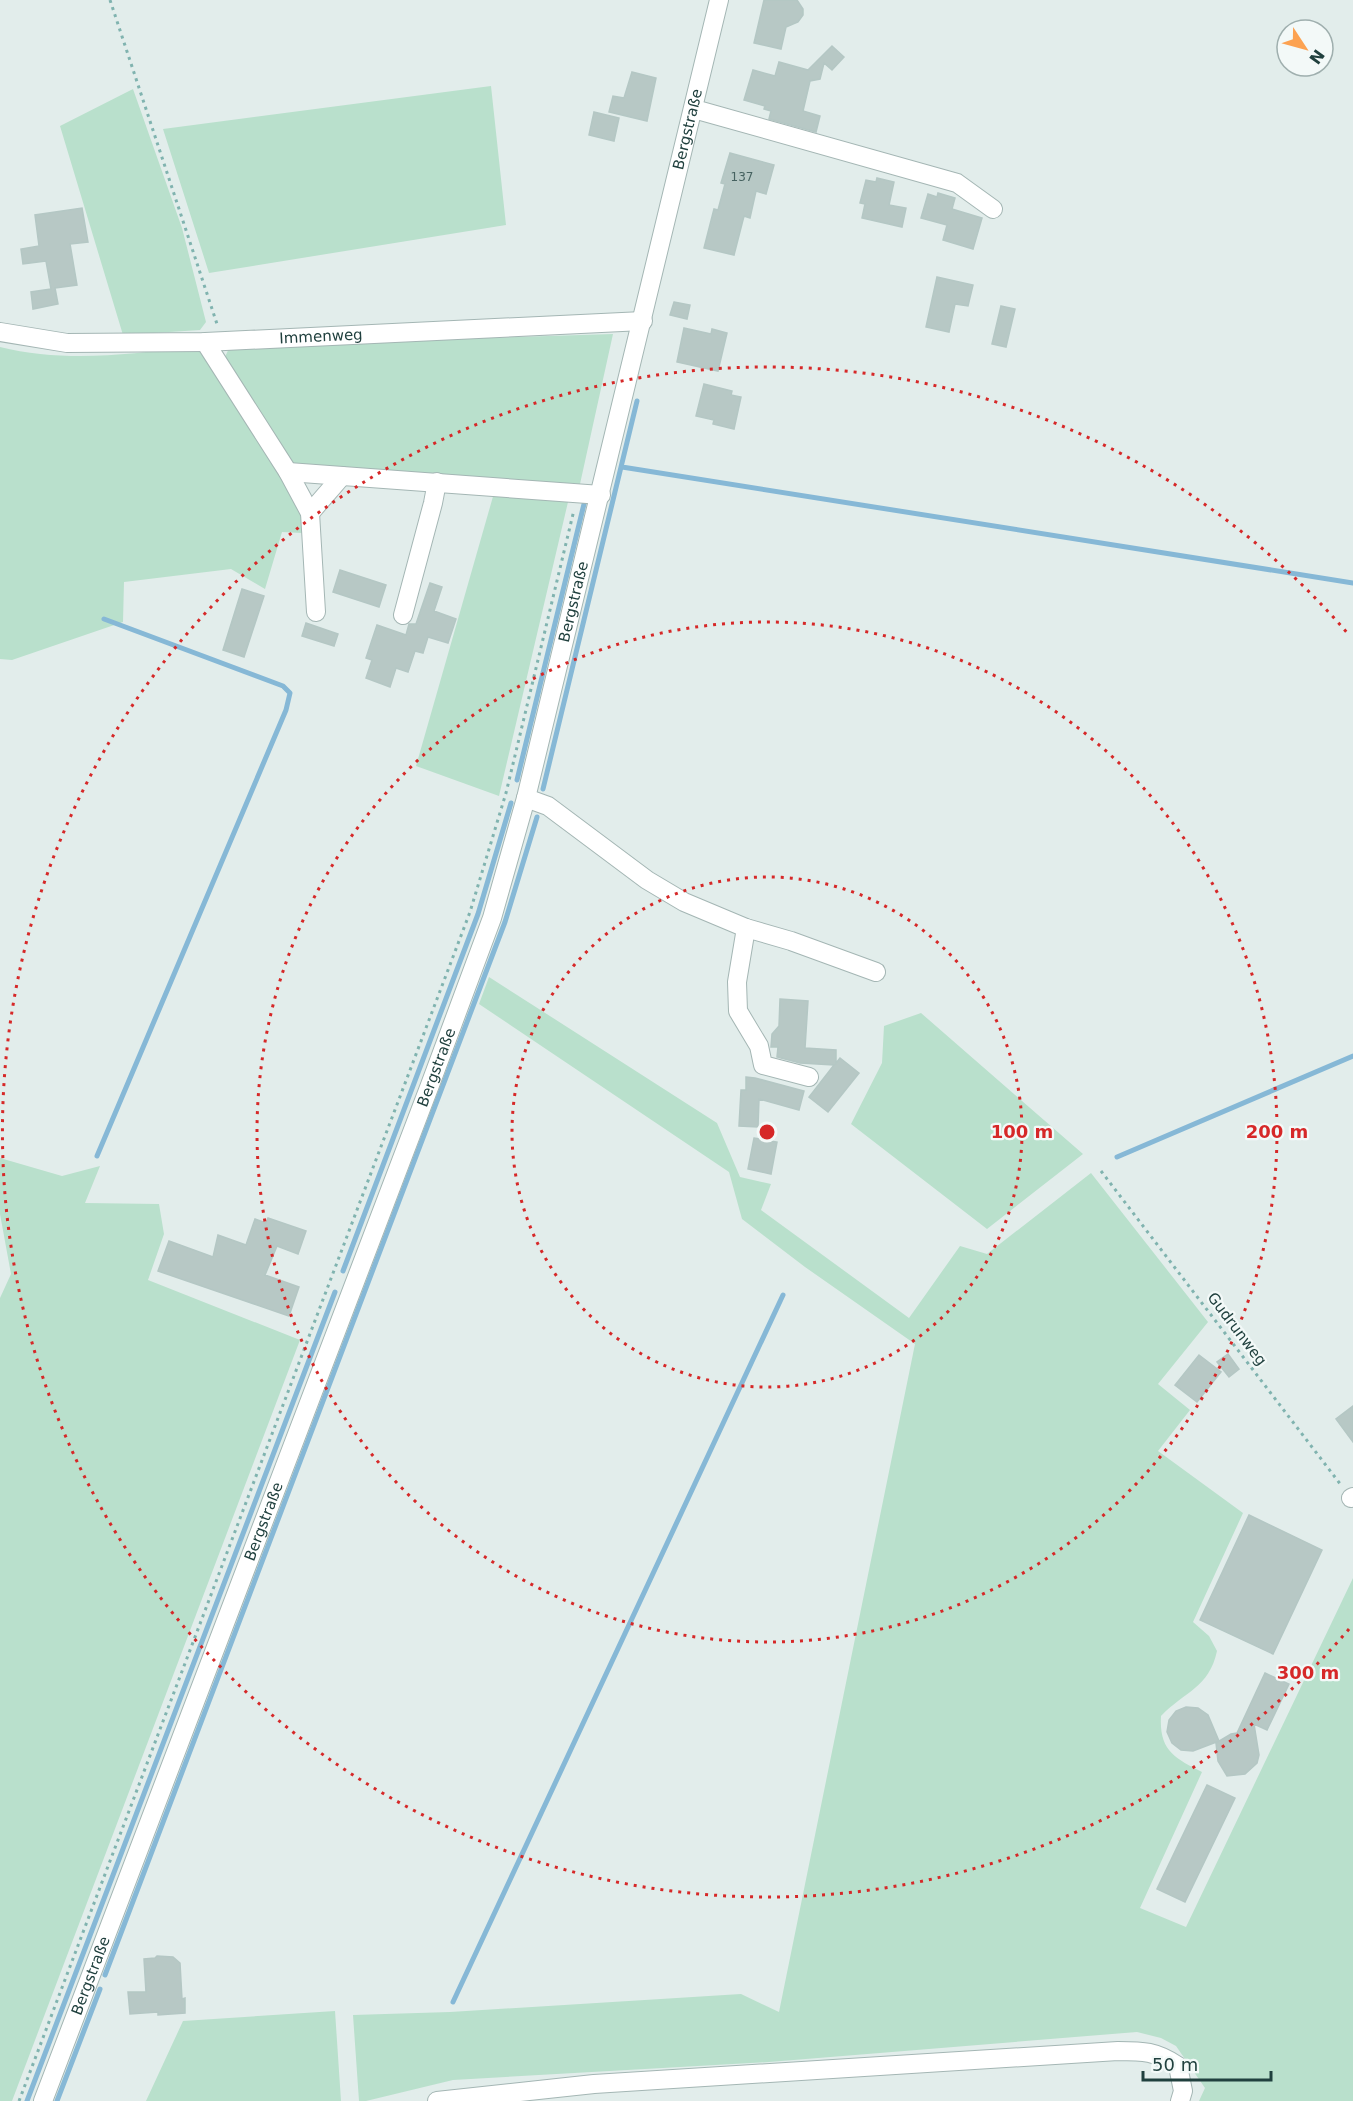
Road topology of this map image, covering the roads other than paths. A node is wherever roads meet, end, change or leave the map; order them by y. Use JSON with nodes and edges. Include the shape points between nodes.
{"nodes":[{"id":1,"x":720,"y":0,"type":"edge"},
{"id":2,"x":694,"y":109,"type":"junction"},
{"id":3,"x":993,"y":209,"type":"dead end"},
{"id":4,"x":643,"y":321,"type":"junction"},
{"id":5,"x":0,"y":332,"type":"edge"},
{"id":6,"x":212,"y":341,"type":"junction"},
{"id":7,"x":288,"y":472,"type":"junction"},
{"id":8,"x":342,"y":476,"type":"junction"},
{"id":9,"x":437,"y":482,"type":"junction"},
{"id":10,"x":601,"y":495,"type":"junction"},
{"id":11,"x":310,"y":513,"type":"junction"},
{"id":12,"x":316,"y":612,"type":"dead end"},
{"id":13,"x":403,"y":615,"type":"dead end"},
{"id":14,"x":526,"y":798,"type":"junction"},
{"id":15,"x":746,"y":928,"type":"junction"},
{"id":16,"x":876,"y":972,"type":"dead end"},
{"id":17,"x":809,"y":1077,"type":"dead end"},
{"id":18,"x":43,"y":2101,"type":"edge"},
{"id":19,"x":437,"y":2101,"type":"edge"},
{"id":20,"x":1180,"y":2101,"type":"edge"}],
"edges":[{"from":1,"to":2,"type":"street","name":"Bergstraße"},
{"from":2,"to":3,"type":"street","via":[[957,183]]},
{"from":2,"to":4,"type":"street","name":"Bergstraße"},
{"from":4,"to":6,"type":"street","name":"Immenweg"},
{"from":4,"to":10,"type":"street","name":"Bergstraße"},
{"from":5,"to":6,"type":"street","name":"Immenweg","via":[[67,344]]},
{"from":6,"to":7,"type":"street"},
{"from":7,"to":8,"type":"street"},
{"from":7,"to":11,"type":"street"},
{"from":8,"to":9,"type":"street"},
{"from":8,"to":11,"type":"street"},
{"from":9,"to":10,"type":"street"},
{"from":9,"to":13,"type":"street"},
{"from":10,"to":14,"type":"street","name":"Bergstraße"},
{"from":11,"to":12,"type":"street"},
{"from":14,"to":15,"type":"street","via":[[548,806],[647,880],[684,902]]},
{"from":14,"to":18,"type":"street","name":"Bergstraße","via":[[492,918]]},
{"from":15,"to":16,"type":"street"},
{"from":15,"to":17,"type":"street","via":[[736,982],[738,1011],[759,1046],[763,1065]]},
{"from":19,"to":20,"type":"street","via":[[594,2084],[1146,2051],[1178,2066],[1183,2091]]}]}
